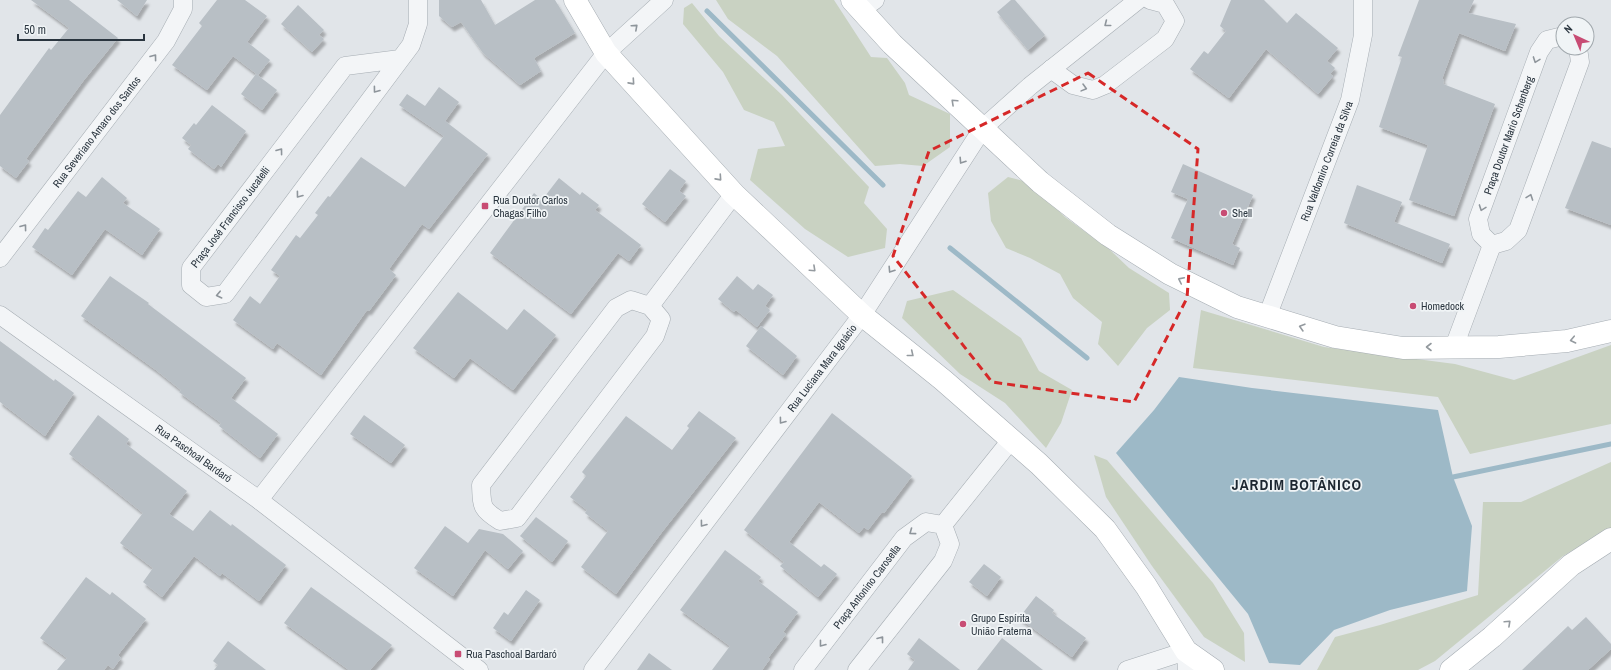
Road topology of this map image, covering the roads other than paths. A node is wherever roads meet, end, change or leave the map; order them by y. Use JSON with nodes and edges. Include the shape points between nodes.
{"nodes":[{"id":1,"x":183,"y":0,"type":"edge"},
{"id":2,"x":418,"y":0,"type":"edge"},
{"id":3,"x":575,"y":0,"type":"edge"},
{"id":4,"x":664,"y":0,"type":"edge"},
{"id":5,"x":1138,"y":0,"type":"edge"},
{"id":6,"x":1150,"y":0,"type":"edge"},
{"id":7,"x":1363,"y":0,"type":"edge"},
{"id":8,"x":863,"y":3,"type":"edge"},
{"id":9,"x":1555,"y":38,"type":"edge"},
{"id":10,"x":606,"y":53,"type":"junction"},
{"id":11,"x":1579,"y":56,"type":"edge"},
{"id":12,"x":400,"y":59,"type":"junction"},
{"id":13,"x":1051,"y":69,"type":"junction"},
{"id":14,"x":983,"y":128,"type":"junction"},
{"id":15,"x":734,"y":194,"type":"junction"},
{"id":16,"x":1492,"y":245,"type":"junction"},
{"id":17,"x":0,"y":258,"type":"edge"},
{"id":18,"x":650,"y":306,"type":"junction"},
{"id":19,"x":0,"y":315,"type":"edge"},
{"id":20,"x":862,"y":315,"type":"junction"},
{"id":21,"x":1266,"y":317,"type":"junction"},
{"id":22,"x":1611,"y":331,"type":"edge"},
{"id":23,"x":1454,"y":347,"type":"junction"},
{"id":24,"x":1011,"y":440,"type":"junction"},
{"id":25,"x":259,"y":500,"type":"junction"},
{"id":26,"x":943,"y":525,"type":"junction"},
{"id":27,"x":1611,"y":539,"type":"edge"},
{"id":28,"x":1478,"y":649,"type":"junction"},
{"id":29,"x":1186,"y":660,"type":"edge"},
{"id":30,"x":479,"y":670,"type":"edge"},
{"id":31,"x":593,"y":670,"type":"edge"},
{"id":32,"x":803,"y":670,"type":"edge"},
{"id":33,"x":857,"y":670,"type":"edge"},
{"id":34,"x":1127,"y":670,"type":"edge"},
{"id":35,"x":1213,"y":670,"type":"edge"},
{"id":36,"x":1451,"y":670,"type":"edge"},
{"id":37,"x":1469,"y":670,"type":"edge"}],
"edges":[{"from":17,"to":1,"type":"street","name":"Rua Severiano Amaro dos Santos","one_way":true,"via":[[166,41],[183,9]]},
{"from":2,"to":12,"type":"street","name":"Praça José Francisco Jucatelli","via":[[418,24],[411,45]]},
{"from":3,"to":10,"type":"main road"},
{"from":10,"to":4,"type":"street","one_way":true},
{"from":5,"to":13,"type":"street","name":"Rua Luciana Mara Ignácio","one_way":true},
{"from":13,"to":6,"type":"street","one_way":true,"via":[[1073,85],[1093,90],[1105,85],[1165,39],[1172,27],[1175,21],[1165,4]]},
{"from":7,"to":21,"type":"street","name":"Rua Valdomiro Correia da Silva","via":[[1363,35],[1350,100]]},
{"from":14,"to":8,"type":"main road","one_way":true,"via":[[892,44]]},
{"from":9,"to":16,"type":"street","name":"Praça Doutor Mario Schenberg","one_way":true,"via":[[1547,40],[1539,52],[1478,219],[1481,234]]},
{"from":10,"to":15,"type":"main road","one_way":true},
{"from":10,"to":25,"type":"street"},
{"from":16,"to":11,"type":"street","one_way":true,"via":[[1506,242],[1518,230],[1580,62]]},
{"from":12,"to":12,"type":"street","name":"Praça José Francisco Jucatelli","one_way":true,"via":[[225,294],[206,298],[191,285],[191,268],[345,66]]},
{"from":13,"to":14,"type":"street","name":"Rua Luciana Mara Ignácio"},
{"from":14,"to":20,"type":"street","name":"Rua Luciana Mara Ignácio","one_way":true},
{"from":21,"to":14,"type":"main road","one_way":true,"via":[[1237,307],[1170,274],[1108,235],[1040,182]]},
{"from":15,"to":18,"type":"street"},
{"from":15,"to":20,"type":"main road","one_way":true},
{"from":16,"to":23,"type":"street"},
{"from":18,"to":18,"type":"street","via":[[631,300],[616,308],[481,485],[485,512],[500,521],[517,518],[655,336],[661,319]]},
{"from":19,"to":25,"type":"street","name":"Rua Paschoal Bardaró"},
{"from":20,"to":24,"type":"main road","one_way":true,"via":[[943,380]]},
{"from":20,"to":31,"type":"street","name":"Rua Luciana Mara Ignácio","one_way":true},
{"from":23,"to":21,"type":"main road","one_way":true,"via":[[1403,348],[1335,337]]},
{"from":22,"to":23,"type":"main road","one_way":true,"via":[[1567,341],[1499,347]]},
{"from":24,"to":26,"type":"street"},
{"from":24,"to":29,"type":"main road","via":[[1105,529],[1146,586]]},
{"from":25,"to":30,"type":"street","name":"Rua Paschoal Bardaró"},
{"from":26,"to":32,"type":"street","name":"Praça Antonino Carosella","one_way":true,"via":[[926,522],[904,538]]},
{"from":33,"to":26,"type":"street","one_way":true,"via":[[943,561],[950,544]]},
{"from":28,"to":27,"type":"main road","one_way":true,"via":[[1571,565]]},
{"from":28,"to":36,"type":"main road"},
{"from":28,"to":37,"type":"street"},
{"from":29,"to":34,"type":"street"},
{"from":29,"to":35,"type":"main road"}]}
